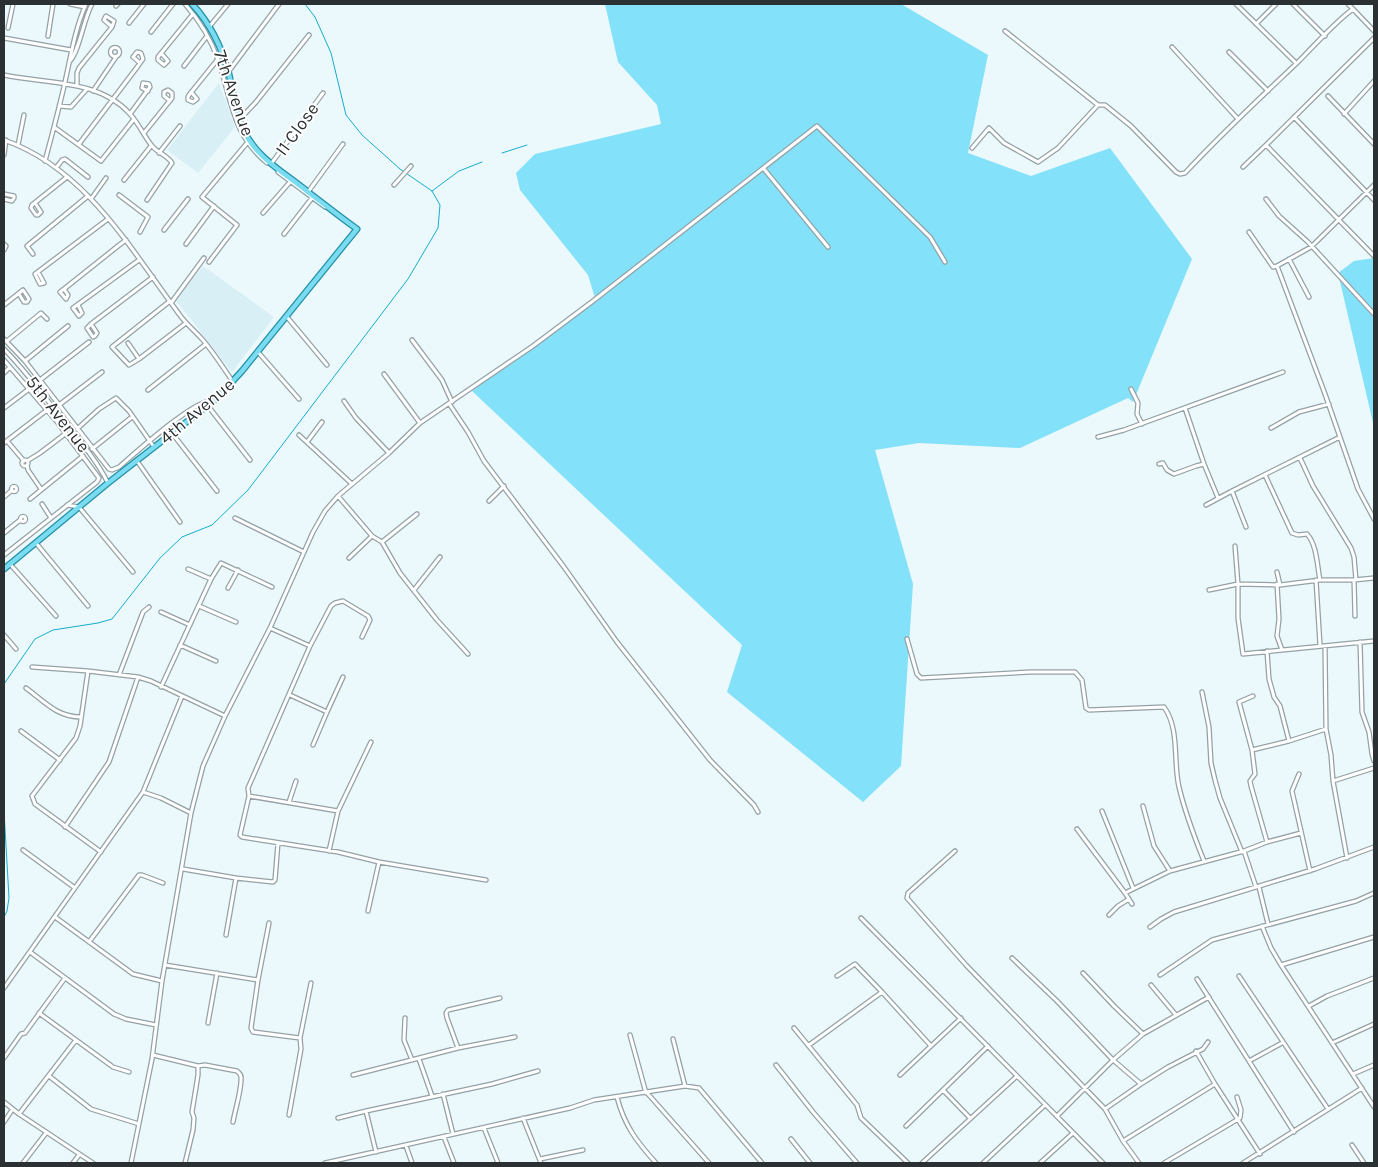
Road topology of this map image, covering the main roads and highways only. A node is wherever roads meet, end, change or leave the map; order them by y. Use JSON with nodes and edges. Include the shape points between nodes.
{"nodes":[{"id":1,"x":192,"y":4,"type":"edge"},
{"id":2,"x":357,"y":229,"type":"joint"},
{"id":3,"x":4,"y":569,"type":"edge"}],
"edges":[{"from":1,"to":2,"type":"main road","name":"7th Avenue","via":[[210,27],[219,46],[250,142],[271,165]]},
{"from":2,"to":3,"type":"main road","name":"4th Avenue","via":[[258,352],[213,402]]}]}
